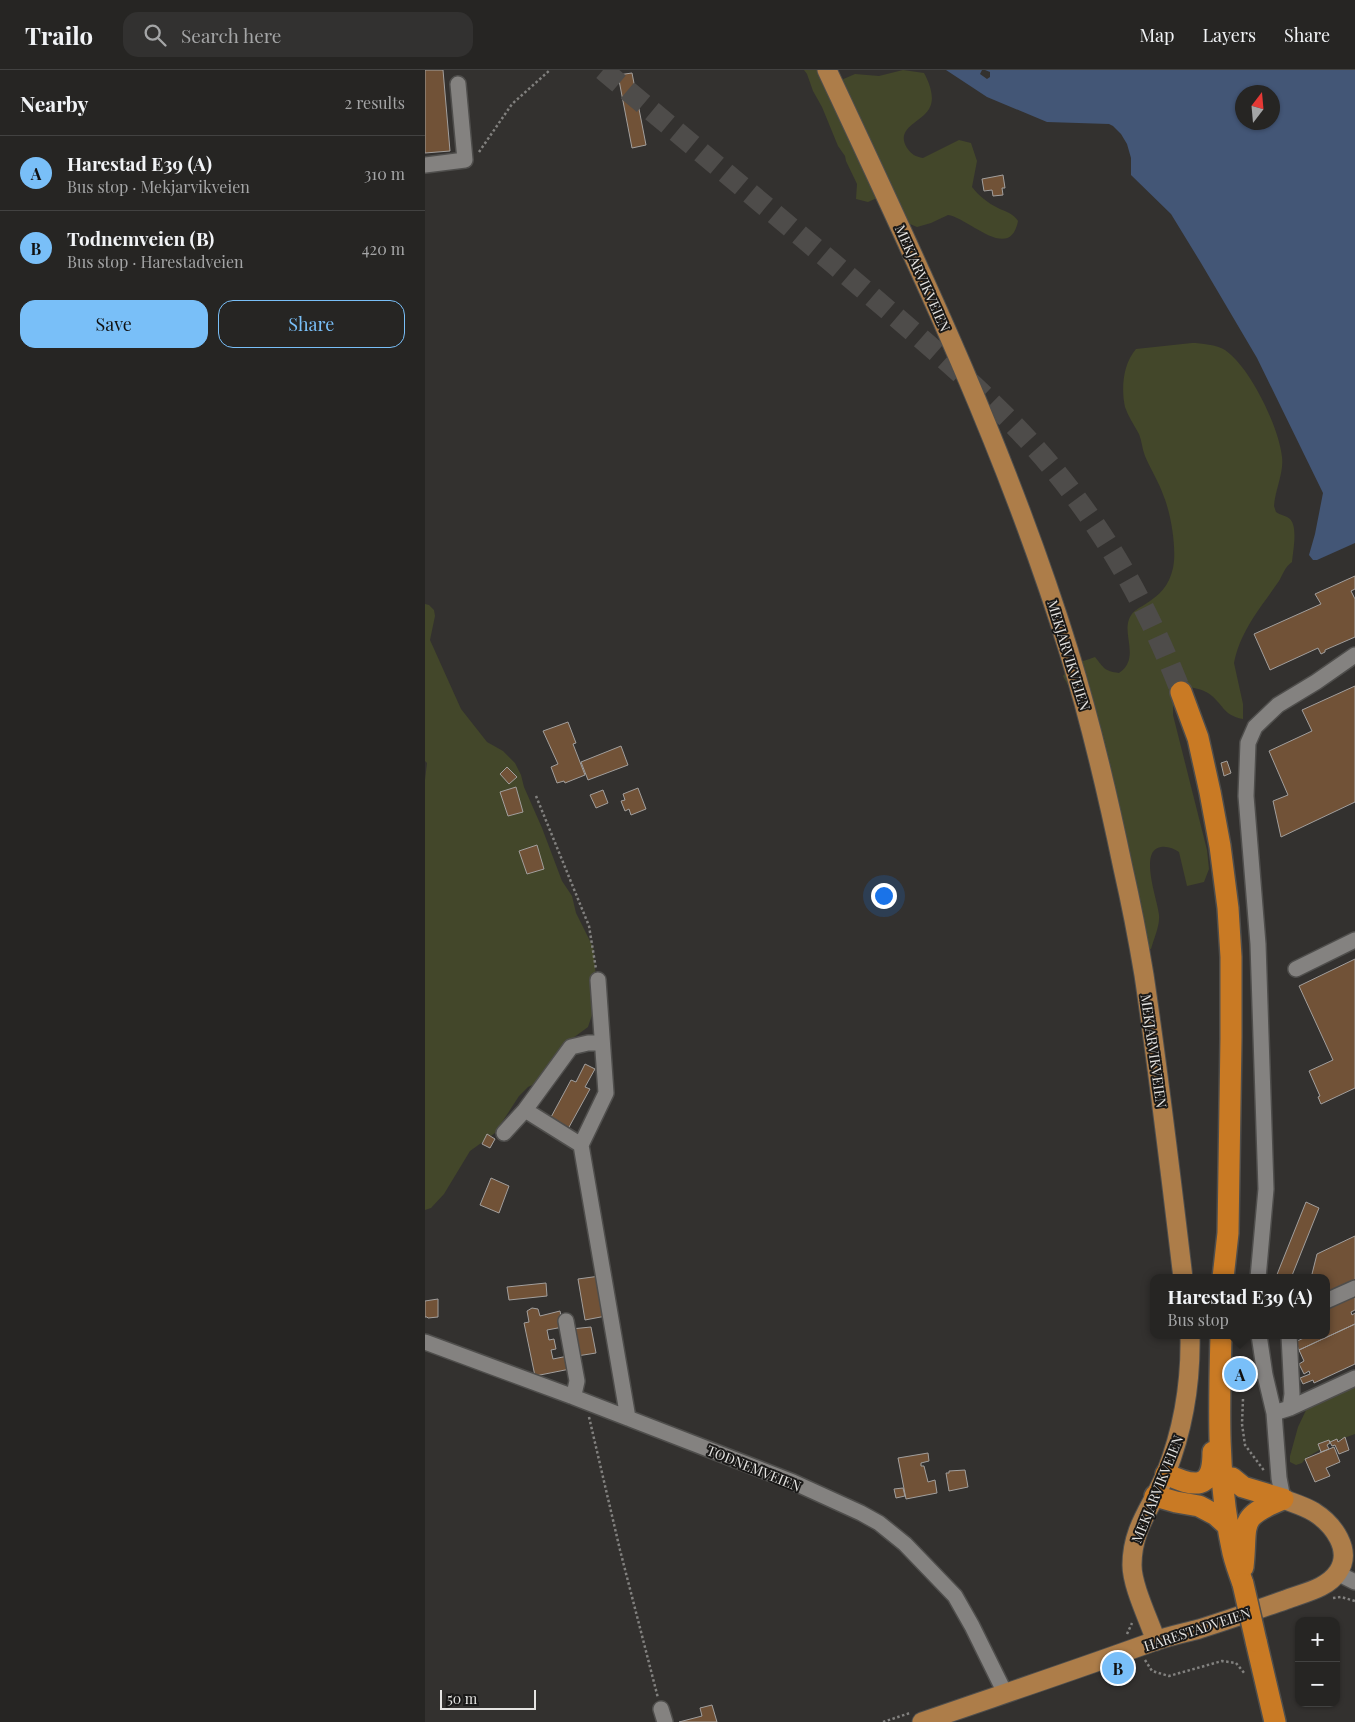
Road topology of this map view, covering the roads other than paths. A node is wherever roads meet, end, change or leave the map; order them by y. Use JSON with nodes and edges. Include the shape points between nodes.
{"nodes":[{"id":1,"x":827,"y":70,"type":"edge"},
{"id":2,"x":458,"y":84,"type":"dead end"},
{"id":3,"x":425,"y":165,"type":"edge"},
{"id":4,"x":1355,"y":655,"type":"edge"},
{"id":5,"x":1181,"y":692,"type":"tunnel mouth"},
{"id":6,"x":1355,"y":940,"type":"edge"},
{"id":7,"x":1296,"y":969,"type":"dead end"},
{"id":8,"x":597,"y":980,"type":"road end"},
{"id":9,"x":603,"y":1043,"type":"junction"},
{"id":10,"x":525,"y":1110,"type":"junction"},
{"id":11,"x":503,"y":1133,"type":"dead end"},
{"id":12,"x":581,"y":1145,"type":"junction"},
{"id":13,"x":1228,"y":1233,"type":"junction"},
{"id":14,"x":1182,"y":1274,"type":"edge"},
{"id":15,"x":1223,"y":1274,"type":"edge"},
{"id":16,"x":1232,"y":1274,"type":"edge"},
{"id":17,"x":1258,"y":1274,"type":"edge"},
{"id":18,"x":1355,"y":1288,"type":"edge"},
{"id":19,"x":1330,"y":1300,"type":"edge"},
{"id":20,"x":566,"y":1321,"type":"dead end"},
{"id":21,"x":1190,"y":1339,"type":"edge"},
{"id":22,"x":1221,"y":1339,"type":"edge"},
{"id":23,"x":1232,"y":1339,"type":"edge"},
{"id":24,"x":1260,"y":1339,"type":"edge"},
{"id":25,"x":1289,"y":1339,"type":"edge"},
{"id":26,"x":425,"y":1342,"type":"edge"},
{"id":27,"x":1355,"y":1378,"type":"edge"},
{"id":28,"x":571,"y":1396,"type":"junction"},
{"id":29,"x":1290,"y":1408,"type":"junction"},
{"id":30,"x":1273,"y":1413,"type":"junction"},
{"id":31,"x":628,"y":1418,"type":"junction"},
{"id":32,"x":1219,"y":1433,"type":"junction"},
{"id":33,"x":1166,"y":1474,"type":"junction"},
{"id":34,"x":1227,"y":1480,"type":"junction"},
{"id":35,"x":1155,"y":1496,"type":"junction"},
{"id":36,"x":1283,"y":1499,"type":"junction"},
{"id":37,"x":1227,"y":1525,"type":"junction"},
{"id":38,"x":1345,"y":1567,"type":"edge"},
{"id":39,"x":1243,"y":1577,"type":"junction"},
{"id":40,"x":1355,"y":1582,"type":"edge"},
{"id":41,"x":1156,"y":1641,"type":"junction"},
{"id":42,"x":1005,"y":1693,"type":"junction"},
{"id":43,"x":922,"y":1722,"type":"edge"},
{"id":44,"x":1275,"y":1722,"type":"edge"}],
"edges":[{"from":1,"to":14,"type":"main road","name":"MEKJARVIKVEIEN","via":[[913,252],[978,404],[1029,533],[1069,652],[1107,795],[1140,954]]},
{"from":2,"to":3,"type":"street","via":[[465,160]]},
{"from":4,"to":17,"type":"street","via":[[1278,705],[1255,727],[1248,743],[1246,796],[1258,944],[1266,1189]]},
{"from":5,"to":13,"type":"highway","via":[[1198,738],[1210,792],[1228,908],[1231,1038]]},
{"from":6,"to":7,"type":"street"},
{"from":8,"to":9,"type":"street"},
{"from":9,"to":10,"type":"street","via":[[588,1042],[571,1047]]},
{"from":9,"to":12,"type":"street","via":[[606,1093]]},
{"from":10,"to":11,"type":"street"},
{"from":10,"to":12,"type":"street"},
{"from":12,"to":31,"type":"street"},
{"from":13,"to":15,"type":"highway"},
{"from":13,"to":16,"type":"highway"},
{"from":18,"to":19,"type":"street"},
{"from":20,"to":28,"type":"street","via":[[577,1381]]},
{"from":21,"to":33,"type":"main road","name":"MEKJARVIKVEIEN","via":[[1191,1363],[1183,1422]]},
{"from":22,"to":32,"type":"highway"},
{"from":23,"to":34,"type":"highway"},
{"from":24,"to":30,"type":"street"},
{"from":25,"to":29,"type":"street"},
{"from":26,"to":28,"type":"street","name":"TODNEMVEIEN"},
{"from":27,"to":29,"type":"street"},
{"from":28,"to":31,"type":"street","name":"TODNEMVEIEN"},
{"from":29,"to":30,"type":"street"},
{"from":30,"to":36,"type":"street"},
{"from":31,"to":42,"type":"street","name":"TODNEMVEIEN","via":[[793,1482],[879,1523],[905,1544],[955,1596]]},
{"from":32,"to":33,"type":"highway","via":[[1208,1479],[1203,1483],[1194,1485]]},
{"from":32,"to":34,"type":"highway"},
{"from":33,"to":35,"type":"main road","name":"MEKJARVIKVEIEN"},
{"from":34,"to":36,"type":"highway"},
{"from":34,"to":37,"type":"highway"},
{"from":34,"to":39,"type":"highway"},
{"from":35,"to":37,"type":"highway","via":[[1199,1506]]},
{"from":35,"to":41,"type":"main road","name":"MEKJARVIKVEIEN","via":[[1136,1536],[1132,1567]]},
{"from":36,"to":38,"type":"main road","via":[[1313,1512],[1329,1524],[1342,1546]]},
{"from":36,"to":39,"type":"highway","via":[[1259,1509],[1247,1523]]},
{"from":37,"to":39,"type":"highway","via":[[1232,1550]]},
{"from":38,"to":40,"type":"street"},
{"from":38,"to":41,"type":"main road","name":"HARESTADVEIEN","via":[[1317,1588]]},
{"from":39,"to":44,"type":"highway","bridge":true},
{"from":41,"to":42,"type":"main road","name":"HARESTADVEIEN"},
{"from":42,"to":43,"type":"main road","name":"HARESTADVEIEN"}]}
